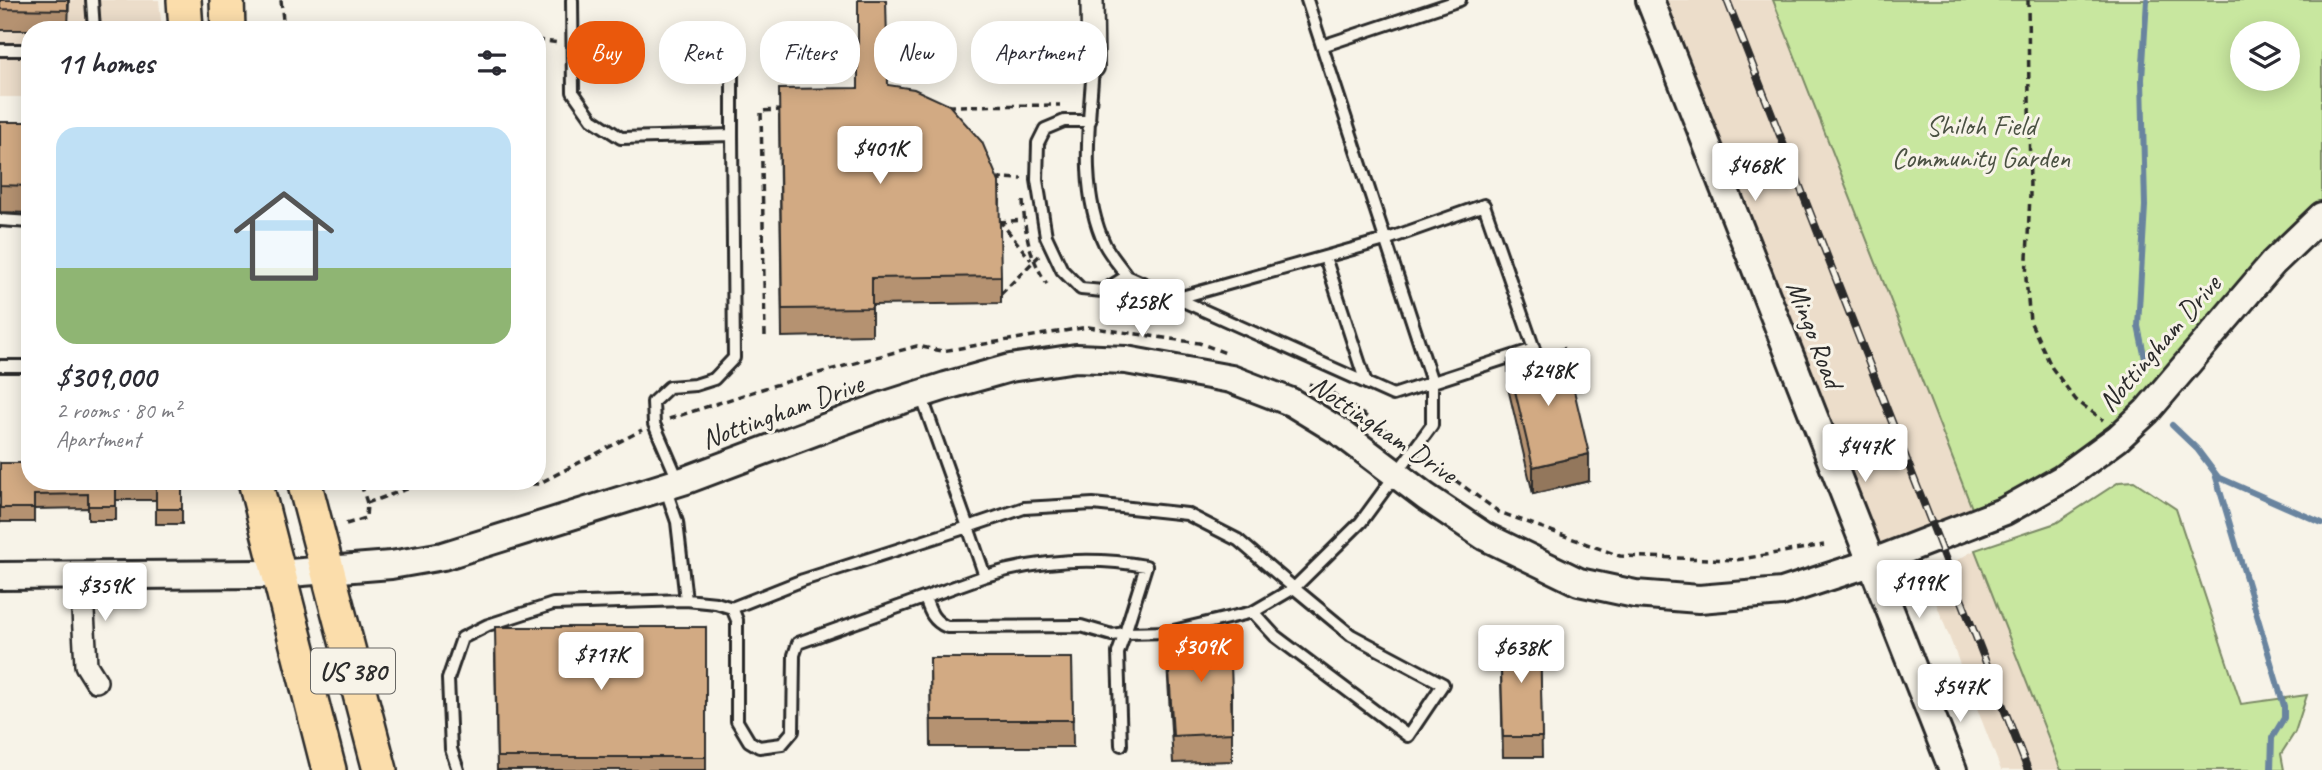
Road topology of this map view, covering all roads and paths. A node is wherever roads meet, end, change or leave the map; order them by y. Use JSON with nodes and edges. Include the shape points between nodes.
{"nodes":[{"id":1,"x":92,"y":0,"type":"edge"},
{"id":2,"x":184,"y":0,"type":"edge"},
{"id":3,"x":227,"y":0,"type":"edge"},
{"id":4,"x":281,"y":0,"type":"edge"},
{"id":5,"x":572,"y":0,"type":"edge"},
{"id":6,"x":1092,"y":0,"type":"edge"},
{"id":7,"x":1307,"y":0,"type":"edge"},
{"id":8,"x":1460,"y":0,"type":"edge"},
{"id":9,"x":1650,"y":0,"type":"edge"},
{"id":10,"x":2028,"y":0,"type":"edge"},
{"id":11,"x":93,"y":21,"type":"edge"},
{"id":12,"x":185,"y":21,"type":"edge"},
{"id":13,"x":228,"y":21,"type":"edge"},
{"id":14,"x":283,"y":21,"type":"edge"},
{"id":15,"x":572,"y":21,"type":"edge"},
{"id":16,"x":1092,"y":21,"type":"edge"},
{"id":17,"x":546,"y":41,"type":"edge"},
{"id":18,"x":567,"y":44,"type":"edge"},
{"id":19,"x":1322,"y":46,"type":"junction"},
{"id":20,"x":0,"y":50,"type":"edge"},
{"id":21,"x":21,"y":50,"type":"edge"},
{"id":22,"x":573,"y":84,"type":"edge"},
{"id":23,"x":732,"y":84,"type":"edge"},
{"id":24,"x":1092,"y":84,"type":"edge"},
{"id":25,"x":1091,"y":105,"type":"junction"},
{"id":26,"x":787,"y":110,"type":"edge"},
{"id":27,"x":941,"y":116,"type":"edge"},
{"id":28,"x":1090,"y":121,"type":"junction"},
{"id":29,"x":732,"y":135,"type":"junction"},
{"id":30,"x":1022,"y":179,"type":"dead end"},
{"id":31,"x":2322,"y":216,"type":"edge"},
{"id":32,"x":0,"y":220,"type":"edge"},
{"id":33,"x":1024,"y":220,"type":"dead end"},
{"id":34,"x":21,"y":221,"type":"edge"},
{"id":35,"x":999,"y":222,"type":"junction"},
{"id":36,"x":1385,"y":240,"type":"junction"},
{"id":37,"x":1051,"y":247,"type":"junction"},
{"id":38,"x":1325,"y":257,"type":"junction"},
{"id":39,"x":1033,"y":262,"type":"junction"},
{"id":40,"x":1128,"y":276,"type":"junction"},
{"id":41,"x":1001,"y":294,"type":"edge"},
{"id":42,"x":1178,"y":298,"type":"junction"},
{"id":43,"x":765,"y":336,"type":"dead end"},
{"id":44,"x":1236,"y":356,"type":"dead end"},
{"id":45,"x":0,"y":366,"type":"edge"},
{"id":46,"x":21,"y":366,"type":"edge"},
{"id":47,"x":1432,"y":382,"type":"junction"},
{"id":48,"x":1366,"y":383,"type":"junction"},
{"id":49,"x":1308,"y":384,"type":"dead end"},
{"id":50,"x":920,"y":394,"type":"junction"},
{"id":51,"x":654,"y":424,"type":"junction"},
{"id":52,"x":2122,"y":434,"type":"junction"},
{"id":53,"x":1414,"y":450,"type":"junction"},
{"id":54,"x":1397,"y":475,"type":"junction"},
{"id":55,"x":546,"y":480,"type":"edge"},
{"id":56,"x":672,"y":484,"type":"junction"},
{"id":57,"x":257,"y":490,"type":"edge"},
{"id":58,"x":306,"y":490,"type":"edge"},
{"id":59,"x":363,"y":490,"type":"edge"},
{"id":60,"x":404,"y":490,"type":"edge"},
{"id":61,"x":367,"y":503,"type":"junction"},
{"id":62,"x":346,"y":524,"type":"dead end"},
{"id":63,"x":968,"y":527,"type":"junction"},
{"id":64,"x":1825,"y":545,"type":"dead end"},
{"id":65,"x":1871,"y":563,"type":"junction"},
{"id":66,"x":326,"y":571,"type":"junction"},
{"id":67,"x":277,"y":574,"type":"junction"},
{"id":68,"x":0,"y":576,"type":"edge"},
{"id":69,"x":81,"y":576,"type":"junction"},
{"id":70,"x":985,"y":576,"type":"junction"},
{"id":71,"x":1294,"y":588,"type":"junction"},
{"id":72,"x":925,"y":598,"type":"junction"},
{"id":73,"x":686,"y":600,"type":"junction"},
{"id":74,"x":732,"y":608,"type":"junction"},
{"id":75,"x":1253,"y":612,"type":"junction"},
{"id":76,"x":1125,"y":633,"type":"junction"},
{"id":77,"x":96,"y":681,"type":"dead end"},
{"id":78,"x":1121,"y":745,"type":"dead end"},
{"id":79,"x":328,"y":770,"type":"edge"},
{"id":80,"x":380,"y":770,"type":"edge"},
{"id":81,"x":458,"y":770,"type":"edge"},
{"id":82,"x":1953,"y":770,"type":"edge"}],
"edges":[{"from":1,"to":11,"type":"lane"},
{"from":2,"to":12,"type":"main road"},
{"from":3,"to":13,"type":"main road"},
{"from":4,"to":14,"type":"path"},
{"from":5,"to":15,"type":"lane"},
{"from":6,"to":16,"type":"street"},
{"from":7,"to":19,"type":"lane"},
{"from":8,"to":19,"type":"lane"},
{"from":9,"to":65,"type":"street","name":"Mingo Road"},
{"from":10,"to":52,"type":"path","via":[[2026,279],[2030,321],[2052,368],[2076,400]]},
{"from":17,"to":18,"type":"path"},
{"from":19,"to":36,"type":"lane"},
{"from":20,"to":21,"type":"lane"},
{"from":22,"to":29,"type":"lane","via":[[573,93],[592,119],[621,138]]},
{"from":23,"to":29,"type":"lane"},
{"from":24,"to":25,"type":"lane"},
{"from":25,"to":27,"type":"path","via":[[947,106]]},
{"from":25,"to":28,"type":"lane"},
{"from":26,"to":43,"type":"path","via":[[761,111]]},
{"from":28,"to":37,"type":"lane","via":[[1064,121],[1045,129],[1038,143],[1037,180]]},
{"from":28,"to":40,"type":"lane","via":[[1091,206],[1105,246]]},
{"from":29,"to":51,"type":"lane","via":[[734,358],[714,379],[669,387],[653,402]]},
{"from":30,"to":35,"type":"path","via":[[1000,178]]},
{"from":31,"to":52,"type":"street","name":"Nottingham Drive","via":[[2273,263],[2147,411]]},
{"from":32,"to":34,"type":"lane"},
{"from":33,"to":35,"type":"path"},
{"from":35,"to":39,"type":"path"},
{"from":36,"to":38,"type":"lane"},
{"from":36,"to":47,"type":"lane"},
{"from":36,"to":47,"type":"lane","via":[[1484,205],[1534,349]]},
{"from":37,"to":39,"type":"path"},
{"from":37,"to":40,"type":"lane","via":[[1062,270],[1081,289],[1103,291]]},
{"from":38,"to":42,"type":"lane"},
{"from":38,"to":48,"type":"lane"},
{"from":39,"to":41,"type":"path"},
{"from":40,"to":42,"type":"lane"},
{"from":42,"to":48,"type":"lane"},
{"from":44,"to":51,"type":"path","via":[[1199,343],[1088,327],[942,351],[917,346]]},
{"from":45,"to":46,"type":"lane"},
{"from":47,"to":48,"type":"lane","via":[[1393,395]]},
{"from":47,"to":53,"type":"lane","via":[[1432,425]]},
{"from":49,"to":53,"type":"path","via":[[1332,393]]},
{"from":50,"to":54,"type":"street","name":"Nottingham Drive","via":[[1010,368],[1076,358],[1126,360],[1231,379],[1291,402]]},
{"from":50,"to":56,"type":"street","name":"Nottingham Drive"},
{"from":50,"to":63,"type":"lane"},
{"from":51,"to":55,"type":"path"},
{"from":51,"to":56,"type":"lane"},
{"from":52,"to":65,"type":"street","name":"Nottingham Drive","via":[[2025,501]]},
{"from":53,"to":54,"type":"lane"},
{"from":53,"to":64,"type":"path","via":[[1499,512],[1620,556],[1736,560]]},
{"from":54,"to":65,"type":"street","name":"Nottingham Drive","via":[[1484,536],[1578,582],[1635,594],[1699,599],[1782,592]]},
{"from":54,"to":71,"type":"lane","via":[[1361,522]]},
{"from":56,"to":66,"type":"street","name":"Nottingham Drive","via":[[443,556]]},
{"from":56,"to":73,"type":"lane"},
{"from":57,"to":67,"type":"main road","number":"US 380"},
{"from":58,"to":66,"type":"main road","number":"US 380"},
{"from":59,"to":61,"type":"path"},
{"from":60,"to":61,"type":"path"},
{"from":61,"to":62,"type":"path","via":[[366,518]]},
{"from":63,"to":70,"type":"lane"},
{"from":63,"to":71,"type":"lane","via":[[1024,508],[1093,504],[1187,514],[1238,540]]},
{"from":63,"to":74,"type":"lane"},
{"from":65,"to":82,"type":"street","name":"Mingo Road"},
{"from":66,"to":67,"type":"street","name":"Nottingham Drive"},
{"from":66,"to":80,"type":"main road","number":"US 380"},
{"from":67,"to":69,"type":"street","name":"Nottingham Drive"},
{"from":67,"to":79,"type":"main road","number":"US 380"},
{"from":68,"to":69,"type":"street","name":"Nottingham Drive"},
{"from":69,"to":77,"type":"street","via":[[86,664]]},
{"from":70,"to":72,"type":"lane"},
{"from":70,"to":76,"type":"lane","via":[[1041,562],[1112,560],[1146,566]]},
{"from":71,"to":75,"type":"lane"},
{"from":71,"to":75,"type":"lane","via":[[1351,635],[1443,684],[1408,736],[1275,636]]},
{"from":72,"to":74,"type":"lane","via":[[798,643],[793,731],[782,744],[759,747],[749,741],[737,721],[737,620]]},
{"from":72,"to":76,"type":"lane","via":[[930,614],[947,627],[1081,626],[1112,635]]},
{"from":73,"to":74,"type":"lane"},
{"from":73,"to":81,"type":"lane","via":[[554,604],[462,638],[448,679],[451,749]]},
{"from":75,"to":76,"type":"lane","via":[[1169,632]]},
{"from":76,"to":78,"type":"lane","via":[[1118,653]]}]}
